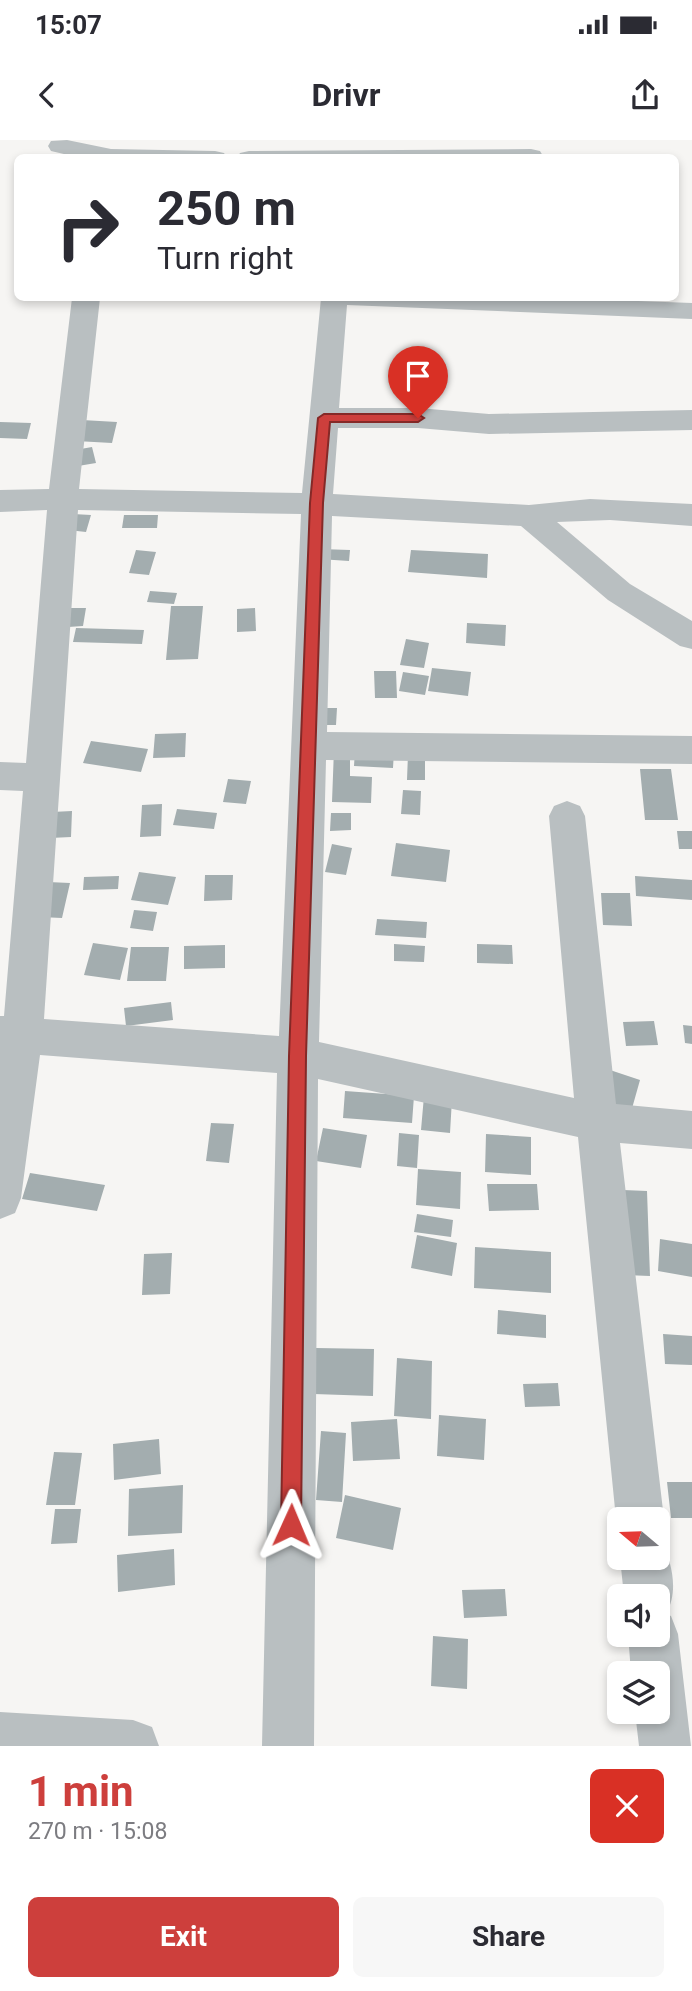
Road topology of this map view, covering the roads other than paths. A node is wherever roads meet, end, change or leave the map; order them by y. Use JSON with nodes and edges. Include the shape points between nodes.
{"nodes":[{"id":1,"x":60,"y":146,"type":"dead end"},
{"id":2,"x":97,"y":154,"type":"edge"},
{"id":3,"x":86,"y":301,"type":"edge"},
{"id":4,"x":334,"y":301,"type":"edge"},
{"id":5,"x":431,"y":301,"type":"edge"},
{"id":6,"x":692,"y":311,"type":"edge"},
{"id":7,"x":324,"y":418,"type":"junction"},
{"id":8,"x":692,"y":420,"type":"edge"},
{"id":9,"x":63,"y":499,"type":"junction"},
{"id":10,"x":0,"y":501,"type":"edge"},
{"id":11,"x":317,"y":503,"type":"junction"},
{"id":12,"x":692,"y":515,"type":"edge"},
{"id":13,"x":529,"y":516,"type":"junction"},
{"id":14,"x":692,"y":638,"type":"edge"},
{"id":15,"x":308,"y":746,"type":"junction"},
{"id":16,"x":692,"y":750,"type":"edge"},
{"id":17,"x":0,"y":776,"type":"edge"},
{"id":18,"x":42,"y":778,"type":"junction"},
{"id":19,"x":567,"y":816,"type":"dead end"},
{"id":20,"x":11,"y":1035,"type":"edge"},
{"id":21,"x":298,"y":1056,"type":"junction"},
{"id":22,"x":597,"y":1122,"type":"junction"},
{"id":23,"x":692,"y":1130,"type":"edge"},
{"id":24,"x":0,"y":1198,"type":"edge"},
{"id":25,"x":639,"y":1507,"type":"edge"},
{"id":26,"x":663,"y":1724,"type":"edge"},
{"id":27,"x":0,"y":1738,"type":"edge"},
{"id":28,"x":133,"y":1746,"type":"edge"},
{"id":29,"x":288,"y":1746,"type":"edge"},
{"id":30,"x":665,"y":1746,"type":"edge"}],
"edges":[{"from":1,"to":2,"type":"street"},
{"from":3,"to":9,"type":"street"},
{"from":4,"to":7,"type":"street"},
{"from":5,"to":6,"type":"street"},
{"from":7,"to":8,"type":"street","via":[[489,424]]},
{"from":7,"to":11,"type":"street"},
{"from":9,"to":10,"type":"street"},
{"from":9,"to":11,"type":"street"},
{"from":9,"to":18,"type":"street"},
{"from":11,"to":13,"type":"street"},
{"from":11,"to":15,"type":"street"},
{"from":12,"to":13,"type":"street","via":[[625,509]]},
{"from":13,"to":14,"type":"street","via":[[619,592]]},
{"from":15,"to":16,"type":"street"},
{"from":15,"to":21,"type":"street"},
{"from":17,"to":18,"type":"street"},
{"from":18,"to":20,"type":"street"},
{"from":19,"to":22,"type":"street"},
{"from":20,"to":21,"type":"street"},
{"from":20,"to":24,"type":"street"},
{"from":21,"to":22,"type":"street"},
{"from":21,"to":29,"type":"street"},
{"from":22,"to":23,"type":"street"},
{"from":22,"to":25,"type":"street"},
{"from":26,"to":30,"type":"street"},
{"from":27,"to":28,"type":"street"}]}
